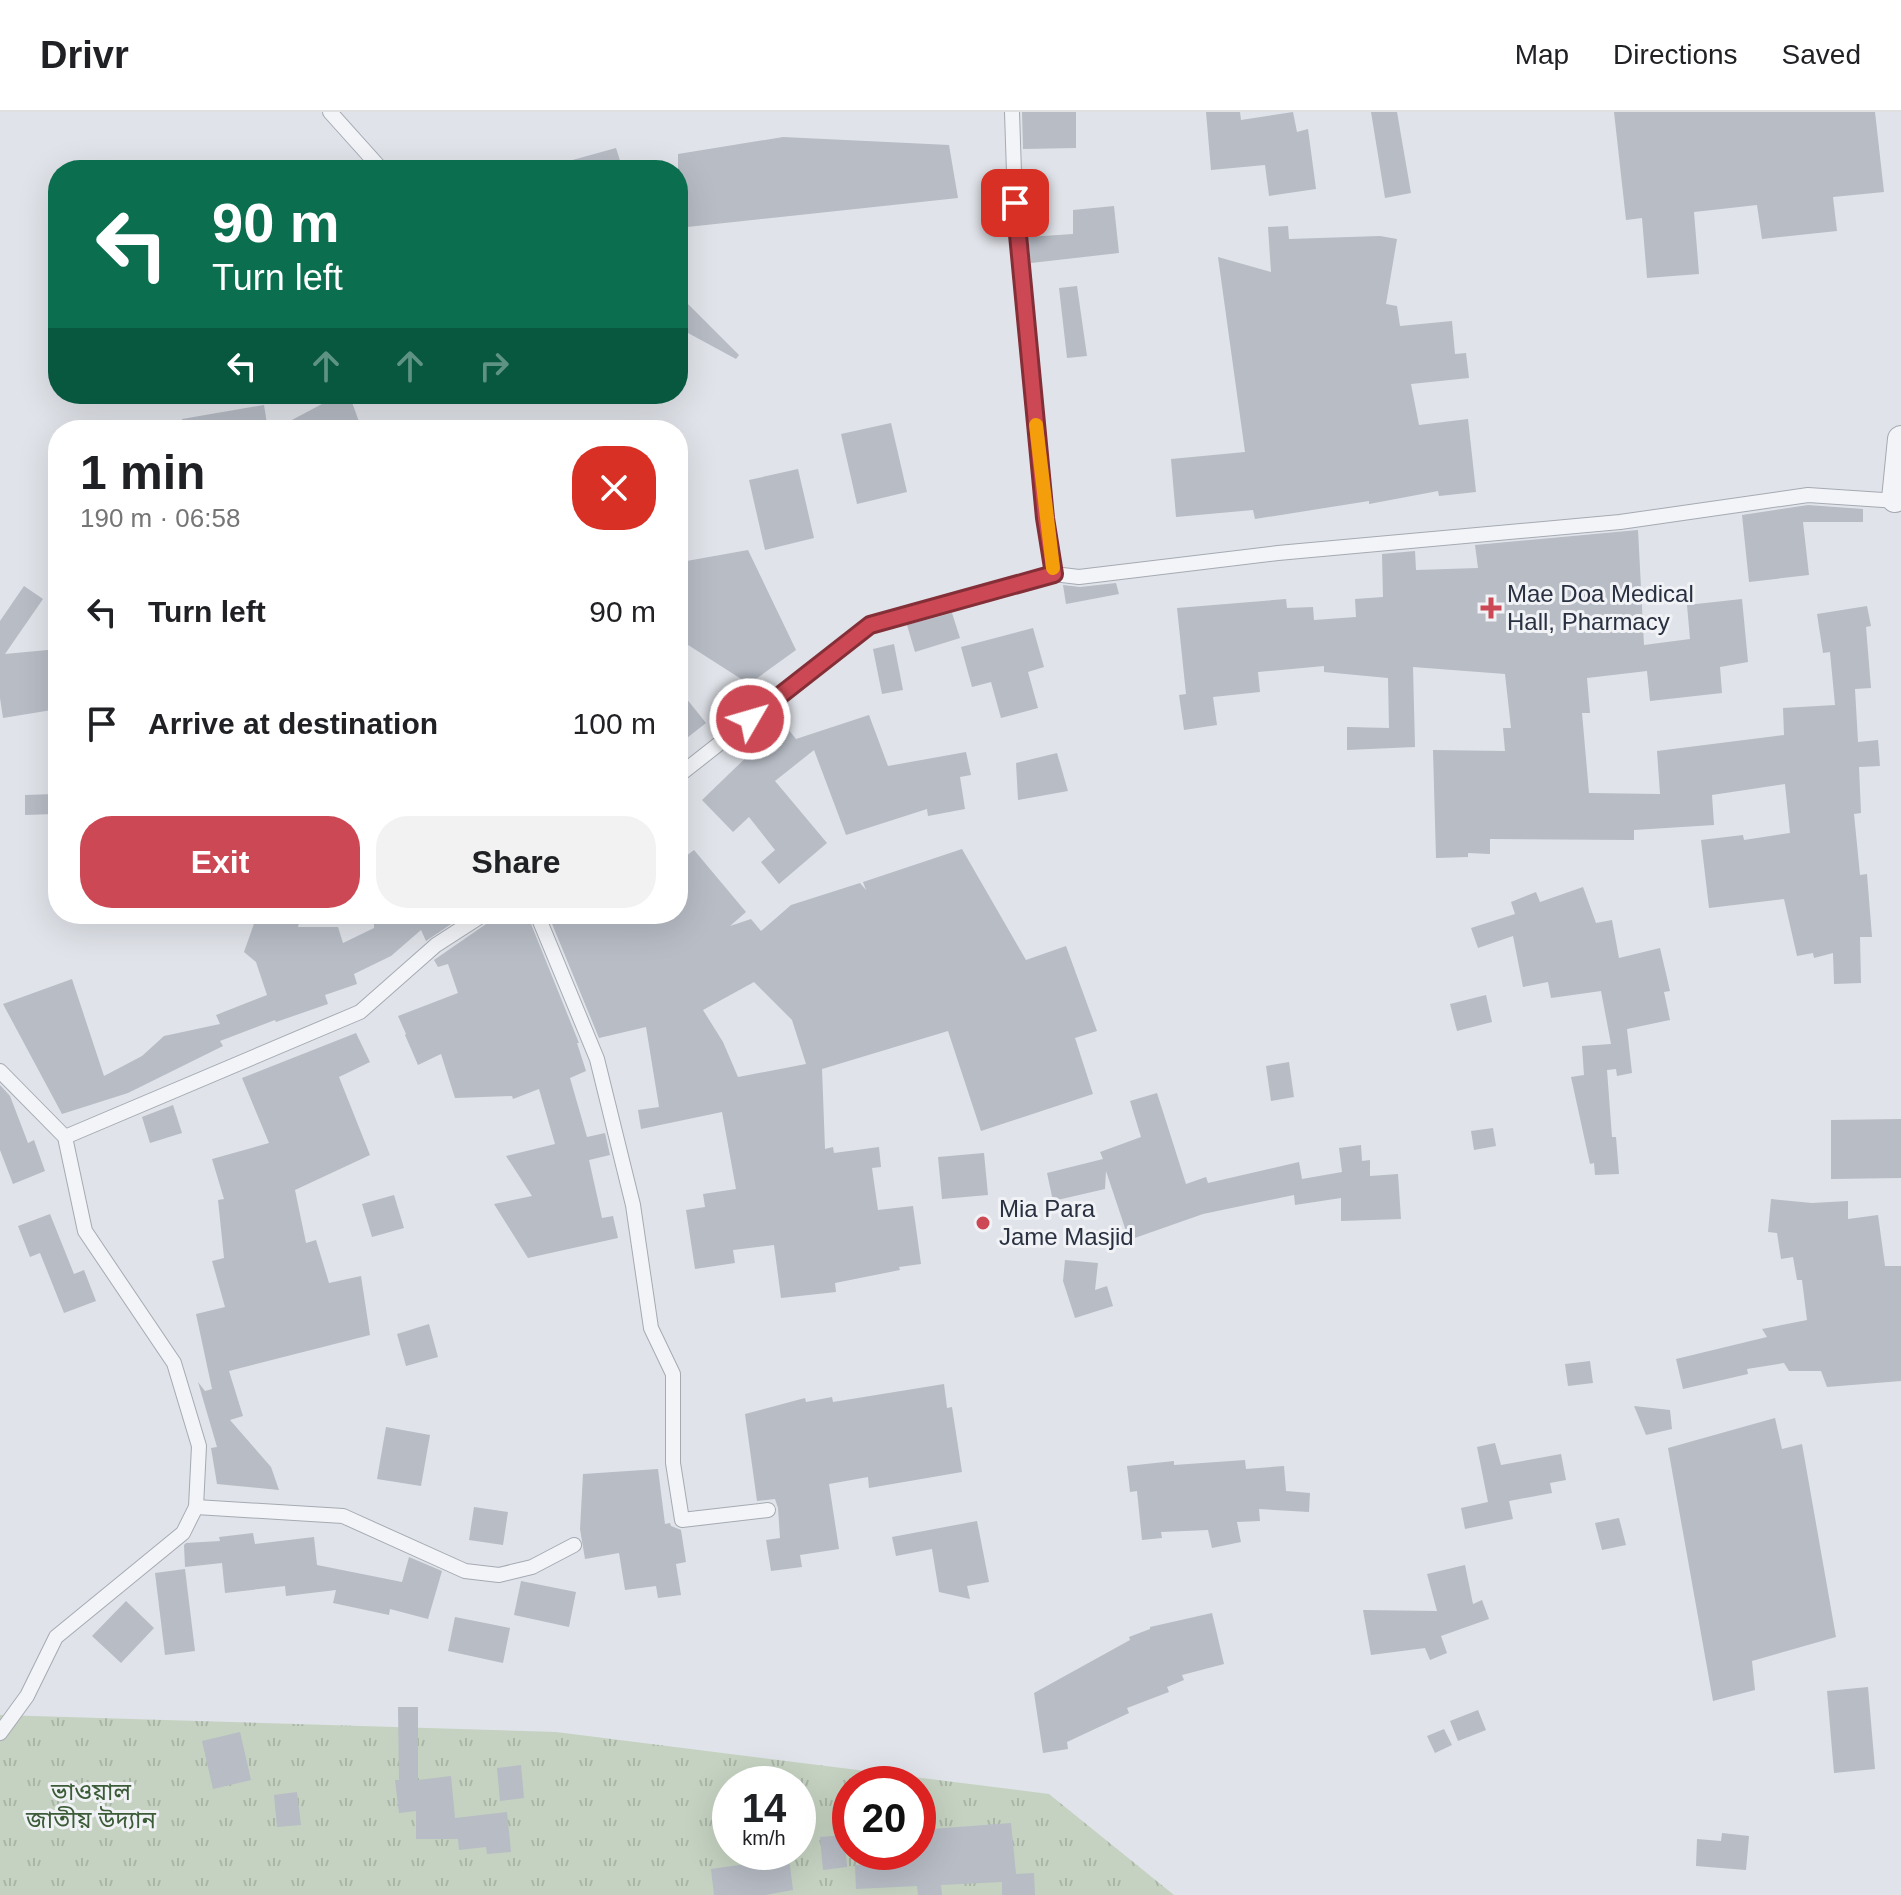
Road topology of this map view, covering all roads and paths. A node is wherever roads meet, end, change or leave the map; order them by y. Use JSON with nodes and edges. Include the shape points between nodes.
{"nodes":[{"id":1,"x":330,"y":112,"type":"edge"},
{"id":2,"x":1012,"y":112,"type":"edge"},
{"id":3,"x":373,"y":160,"type":"edge"},
{"id":4,"x":1901,"y":439,"type":"edge"},
{"id":5,"x":1898,"y":502,"type":"edge"},
{"id":6,"x":1054,"y":574,"type":"junction"},
{"id":7,"x":688,"y":768,"type":"edge"},
{"id":8,"x":469,"y":924,"type":"edge"},
{"id":9,"x":541,"y":924,"type":"edge"},
{"id":10,"x":0,"y":1071,"type":"edge"},
{"id":11,"x":65,"y":1137,"type":"junction"},
{"id":12,"x":196,"y":1507,"type":"junction"},
{"id":13,"x":768,"y":1510,"type":"dead end"},
{"id":14,"x":574,"y":1545,"type":"dead end"},
{"id":15,"x":0,"y":1733,"type":"edge"}],
"edges":[{"from":1,"to":3,"type":"lane"},
{"from":2,"to":6,"type":"lane","via":[[1016,219]]},
{"from":4,"to":5,"type":"street"},
{"from":5,"to":6,"type":"lane","via":[[1808,495],[1620,522],[1079,577]]},
{"from":6,"to":7,"type":"lane","via":[[870,625]]},
{"from":8,"to":11,"type":"lane","via":[[436,945],[360,1012]]},
{"from":9,"to":13,"type":"lane","via":[[597,1059],[633,1205],[651,1328],[673,1374],[673,1463],[682,1520]]},
{"from":10,"to":11,"type":"lane"},
{"from":11,"to":12,"type":"lane","via":[[85,1231],[174,1363],[199,1446]]},
{"from":12,"to":14,"type":"lane","via":[[343,1516],[465,1571],[499,1575],[532,1567]]},
{"from":12,"to":15,"type":"lane","via":[[183,1533],[56,1637],[27,1696]]}]}
